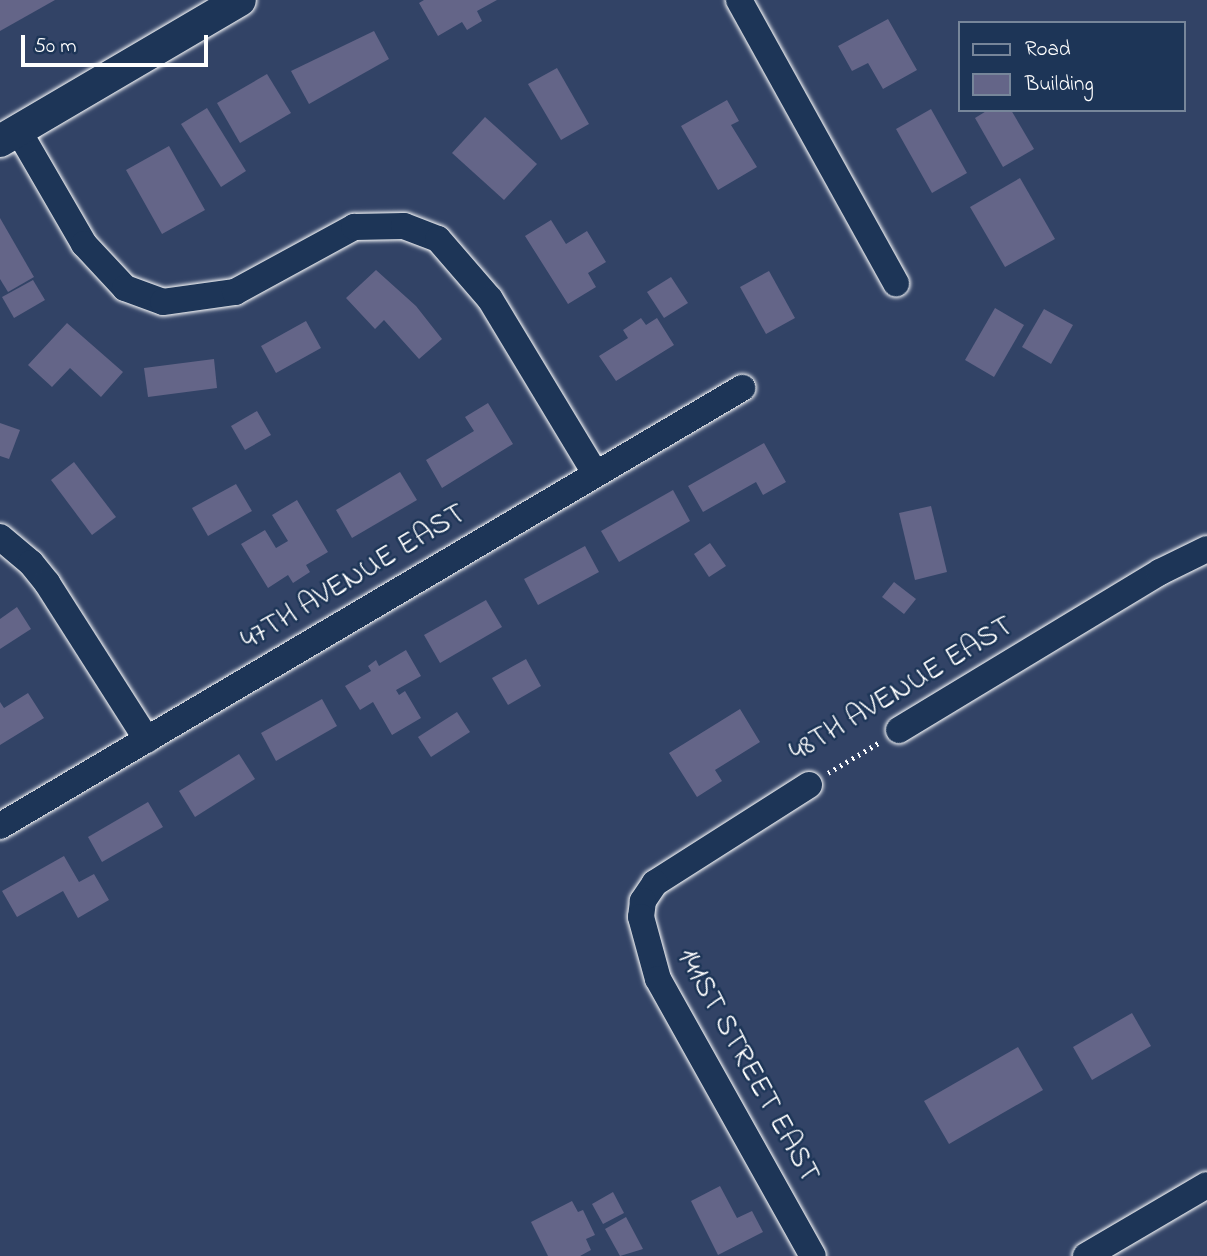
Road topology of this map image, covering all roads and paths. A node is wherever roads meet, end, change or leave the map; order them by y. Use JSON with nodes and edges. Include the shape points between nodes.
{"nodes":[{"id":1,"x":240,"y":0,"type":"edge"},
{"id":2,"x":739,"y":0,"type":"edge"},
{"id":3,"x":9,"y":136,"type":"edge"},
{"id":4,"x":896,"y":283,"type":"dead end"},
{"id":5,"x":742,"y":388,"type":"dead end"},
{"id":6,"x":594,"y":473,"type":"junction"},
{"id":7,"x":0,"y":537,"type":"edge"},
{"id":8,"x":1207,"y":549,"type":"edge"},
{"id":9,"x":899,"y":730,"type":"joint"},
{"id":10,"x":147,"y":740,"type":"junction"},
{"id":11,"x":809,"y":785,"type":"joint"},
{"id":12,"x":0,"y":826,"type":"edge"},
{"id":13,"x":643,"y":901,"type":"joint"},
{"id":14,"x":1207,"y":1185,"type":"edge"},
{"id":15,"x":813,"y":1256,"type":"edge"},
{"id":16,"x":1086,"y":1256,"type":"edge"}],
"edges":[{"from":1,"to":3,"type":"street"},
{"from":2,"to":4,"type":"street"},
{"from":3,"to":6,"type":"street","via":[[84,244],[125,288],[163,302],[235,292],[354,227],[404,226],[438,239],[490,299]]},
{"from":5,"to":6,"type":"street","name":"47TH AVENUE EAST"},
{"from":6,"to":10,"type":"street","name":"47TH AVENUE EAST"},
{"from":7,"to":10,"type":"street","via":[[31,562],[47,583]]},
{"from":8,"to":9,"type":"street","name":"48TH AVENUE EAST","via":[[1160,572]]},
{"from":9,"to":11,"type":"path","name":"48TH AVENUE EAST"},
{"from":10,"to":12,"type":"street","name":"47TH AVENUE EAST"},
{"from":11,"to":13,"type":"street","name":"48TH AVENUE EAST","via":[[685,860],[655,883]]},
{"from":13,"to":15,"type":"street","name":"141ST STREET EAST","via":[[642,933],[658,979]]},
{"from":14,"to":16,"type":"street"}]}
